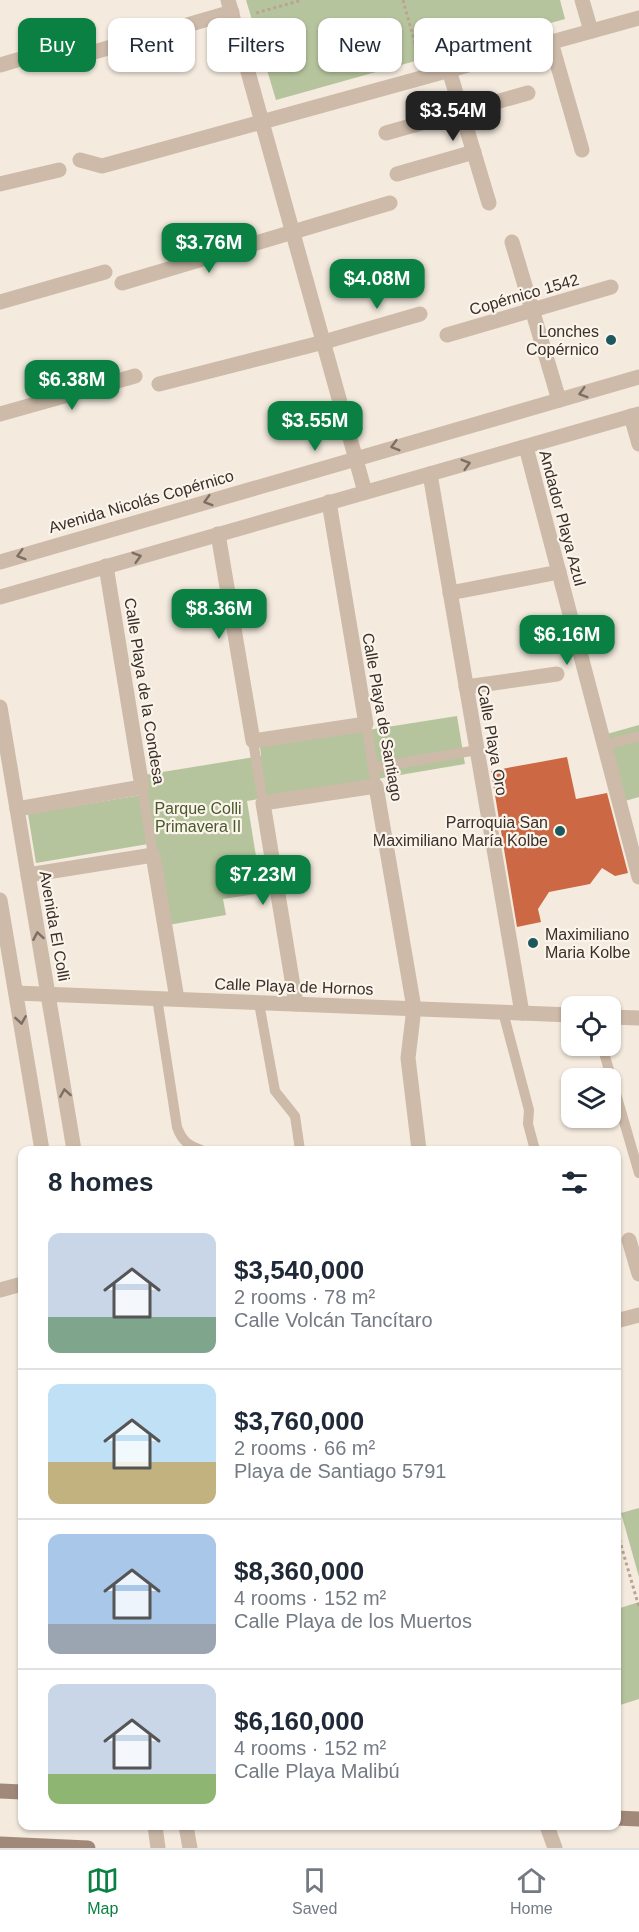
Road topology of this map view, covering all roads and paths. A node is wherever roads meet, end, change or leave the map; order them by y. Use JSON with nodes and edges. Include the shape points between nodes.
{"nodes":[{"id":1,"x":302,"y":0,"type":"edge"},
{"id":2,"x":402,"y":0,"type":"edge"},
{"id":3,"x":582,"y":0,"type":"edge"},
{"id":4,"x":230,"y":6,"type":"edge"},
{"id":5,"x":256,"y":13,"type":"dead end"},
{"id":6,"x":639,"y":18,"type":"edge"},
{"id":7,"x":591,"y":31,"type":"junction"},
{"id":8,"x":553,"y":41,"type":"edge"},
{"id":9,"x":553,"y":49,"type":"edge"},
{"id":10,"x":96,"y":50,"type":"edge"},
{"id":11,"x":18,"y":60,"type":"edge"},
{"id":12,"x":0,"y":65,"type":"edge"},
{"id":13,"x":442,"y":72,"type":"edge"},
{"id":14,"x":450,"y":72,"type":"edge"},
{"id":15,"x":424,"y":77,"type":"junction"},
{"id":16,"x":528,"y":93,"type":"dead end"},
{"id":17,"x":461,"y":112,"type":"junction"},
{"id":18,"x":262,"y":121,"type":"junction"},
{"id":19,"x":386,"y":133,"type":"dead end"},
{"id":20,"x":582,"y":150,"type":"dead end"},
{"id":21,"x":474,"y":152,"type":"junction"},
{"id":22,"x":80,"y":160,"type":"dead end"},
{"id":23,"x":59,"y":170,"type":"dead end"},
{"id":24,"x":397,"y":174,"type":"dead end"},
{"id":25,"x":0,"y":184,"type":"edge"},
{"id":26,"x":390,"y":203,"type":"dead end"},
{"id":27,"x":489,"y":203,"type":"dead end"},
{"id":28,"x":293,"y":232,"type":"junction"},
{"id":29,"x":512,"y":242,"type":"dead end"},
{"id":30,"x":105,"y":272,"type":"dead end"},
{"id":31,"x":122,"y":283,"type":"dead end"},
{"id":32,"x":612,"y":287,"type":"dead end"},
{"id":33,"x":0,"y":302,"type":"edge"},
{"id":34,"x":532,"y":310,"type":"junction"},
{"id":35,"x":420,"y":314,"type":"dead end"},
{"id":36,"x":447,"y":335,"type":"dead end"},
{"id":37,"x":324,"y":342,"type":"junction"},
{"id":38,"x":135,"y":375,"type":"dead end"},
{"id":39,"x":639,"y":378,"type":"edge"},
{"id":40,"x":159,"y":384,"type":"dead end"},
{"id":41,"x":559,"y":400,"type":"junction"},
{"id":42,"x":0,"y":414,"type":"edge"},
{"id":43,"x":635,"y":415,"type":"edge"},
{"id":44,"x":639,"y":444,"type":"edge"},
{"id":45,"x":526,"y":447,"type":"junction"},
{"id":46,"x":356,"y":458,"type":"junction"},
{"id":47,"x":430,"y":474,"type":"junction"},
{"id":48,"x":365,"y":492,"type":"junction"},
{"id":49,"x":329,"y":502,"type":"junction"},
{"id":50,"x":218,"y":534,"type":"junction"},
{"id":51,"x":0,"y":562,"type":"edge"},
{"id":52,"x":106,"y":566,"type":"junction"},
{"id":53,"x":559,"y":573,"type":"junction"},
{"id":54,"x":450,"y":593,"type":"junction"},
{"id":55,"x":0,"y":597,"type":"edge"},
{"id":56,"x":557,"y":674,"type":"dead end"},
{"id":57,"x":466,"y":687,"type":"junction"},
{"id":58,"x":0,"y":707,"type":"edge"},
{"id":59,"x":366,"y":724,"type":"junction"},
{"id":60,"x":639,"y":736,"type":"edge"},
{"id":61,"x":253,"y":741,"type":"junction"},
{"id":62,"x":604,"y":745,"type":"junction"},
{"id":63,"x":477,"y":750,"type":"junction"},
{"id":64,"x":374,"y":768,"type":"junction"},
{"id":65,"x":376,"y":786,"type":"junction"},
{"id":66,"x":142,"y":787,"type":"junction"},
{"id":67,"x":263,"y":803,"type":"junction"},
{"id":68,"x":17,"y":809,"type":"junction"},
{"id":69,"x":153,"y":855,"type":"junction"},
{"id":70,"x":28,"y":874,"type":"junction"},
{"id":71,"x":639,"y":877,"type":"edge"},
{"id":72,"x":0,"y":900,"type":"edge"},
{"id":73,"x":4,"y":946,"type":"edge"},
{"id":74,"x":16,"y":993,"type":"junction"},
{"id":75,"x":48,"y":994,"type":"junction"},
{"id":76,"x":157,"y":998,"type":"junction"},
{"id":77,"x":177,"y":999,"type":"junction"},
{"id":78,"x":259,"y":1003,"type":"junction"},
{"id":79,"x":296,"y":1004,"type":"junction"},
{"id":80,"x":414,"y":1008,"type":"junction"},
{"id":81,"x":502,"y":1012,"type":"junction"},
{"id":82,"x":522,"y":1013,"type":"junction"},
{"id":83,"x":561,"y":1015,"type":"edge"},
{"id":84,"x":621,"y":1017,"type":"edge"},
{"id":85,"x":639,"y":1018,"type":"edge"},
{"id":86,"x":605,"y":1056,"type":"edge"},
{"id":87,"x":41,"y":1146,"type":"edge"},
{"id":88,"x":73,"y":1146,"type":"edge"},
{"id":89,"x":188,"y":1146,"type":"edge"},
{"id":90,"x":299,"y":1146,"type":"edge"},
{"id":91,"x":419,"y":1146,"type":"edge"},
{"id":92,"x":534,"y":1146,"type":"edge"},
{"id":93,"x":639,"y":1173,"type":"edge"},
{"id":94,"x":628,"y":1240,"type":"edge"},
{"id":95,"x":639,"y":1274,"type":"edge"},
{"id":96,"x":18,"y":1285,"type":"edge"},
{"id":97,"x":0,"y":1290,"type":"edge"},
{"id":98,"x":639,"y":1315,"type":"edge"},
{"id":99,"x":621,"y":1320,"type":"edge"},
{"id":100,"x":621,"y":1545,"type":"edge"},
{"id":101,"x":639,"y":1607,"type":"edge"},
{"id":102,"x":0,"y":1791,"type":"edge"},
{"id":103,"x":18,"y":1792,"type":"edge"},
{"id":104,"x":621,"y":1818,"type":"edge"},
{"id":105,"x":639,"y":1819,"type":"edge"},
{"id":106,"x":156,"y":1830,"type":"edge"},
{"id":107,"x":187,"y":1830,"type":"edge"},
{"id":108,"x":548,"y":1830,"type":"edge"},
{"id":109,"x":0,"y":1844,"type":"edge"},
{"id":110,"x":88,"y":1848,"type":"edge"},
{"id":111,"x":158,"y":1848,"type":"edge"},
{"id":112,"x":190,"y":1848,"type":"edge"},
{"id":113,"x":555,"y":1848,"type":"edge"}],
"edges":[{"from":1,"to":5,"type":"path"},
{"from":2,"to":15,"type":"path"},
{"from":3,"to":7,"type":"street"},
{"from":4,"to":10,"type":"street"},
{"from":4,"to":18,"type":"street"},
{"from":6,"to":7,"type":"street"},
{"from":7,"to":8,"type":"street"},
{"from":9,"to":20,"type":"street"},
{"from":11,"to":12,"type":"street"},
{"from":13,"to":15,"type":"street"},
{"from":14,"to":17,"type":"street"},
{"from":15,"to":18,"type":"street"},
{"from":16,"to":17,"type":"street"},
{"from":17,"to":19,"type":"street"},
{"from":17,"to":21,"type":"street"},
{"from":18,"to":22,"type":"street","via":[[102,166]]},
{"from":18,"to":28,"type":"street"},
{"from":21,"to":24,"type":"street"},
{"from":21,"to":27,"type":"street"},
{"from":23,"to":25,"type":"street"},
{"from":26,"to":28,"type":"street"},
{"from":28,"to":31,"type":"street"},
{"from":28,"to":37,"type":"street"},
{"from":29,"to":34,"type":"street"},
{"from":30,"to":33,"type":"street"},
{"from":32,"to":34,"type":"street","name":"Copérnico 1542"},
{"from":34,"to":36,"type":"street","name":"Copérnico 1542"},
{"from":34,"to":41,"type":"street"},
{"from":35,"to":37,"type":"street"},
{"from":37,"to":40,"type":"street"},
{"from":37,"to":46,"type":"street"},
{"from":38,"to":42,"type":"street"},
{"from":39,"to":41,"type":"street","name":"Avenida Nicolás Copérnico","one_way":true},
{"from":41,"to":46,"type":"street","name":"Avenida Nicolás Copérnico","one_way":true},
{"from":43,"to":44,"type":"street"},
{"from":43,"to":45,"type":"street"},
{"from":47,"to":45,"type":"street","one_way":true},
{"from":45,"to":53,"type":"street","name":"Andador Playa Azul"},
{"from":46,"to":48,"type":"street"},
{"from":46,"to":51,"type":"street","name":"Avenida Nicolás Copérnico","one_way":true},
{"from":47,"to":48,"type":"street"},
{"from":47,"to":54,"type":"street","name":"Calle Playa Oro"},
{"from":48,"to":49,"type":"street"},
{"from":49,"to":50,"type":"street"},
{"from":49,"to":59,"type":"street","name":"Calle Playa de Santiago"},
{"from":52,"to":50,"type":"street","one_way":true},
{"from":50,"to":61,"type":"street"},
{"from":52,"to":55,"type":"street"},
{"from":52,"to":66,"type":"street","name":"Calle Playa de la Condesa"},
{"from":53,"to":54,"type":"street"},
{"from":53,"to":62,"type":"street","name":"Andador Playa Azul"},
{"from":54,"to":57,"type":"street","name":"Calle Playa Oro"},
{"from":56,"to":57,"type":"street"},
{"from":57,"to":63,"type":"street","name":"Calle Playa Oro"},
{"from":58,"to":68,"type":"street","name":"Avenida El Colli"},
{"from":59,"to":61,"type":"street"},
{"from":59,"to":64,"type":"street","name":"Calle Playa de Santiago"},
{"from":60,"to":62,"type":"street"},
{"from":61,"to":67,"type":"street"},
{"from":62,"to":71,"type":"street","name":"Andador Playa Azul"},
{"from":63,"to":64,"type":"street"},
{"from":63,"to":82,"type":"street","name":"Calle Playa Oro"},
{"from":64,"to":65,"type":"street","name":"Calle Playa de Santiago"},
{"from":65,"to":67,"type":"street"},
{"from":65,"to":80,"type":"street","name":"Calle Playa de Santiago"},
{"from":66,"to":68,"type":"street"},
{"from":66,"to":69,"type":"street","name":"Calle Playa de la Condesa"},
{"from":67,"to":79,"type":"street"},
{"from":68,"to":70,"type":"street","name":"Avenida El Colli"},
{"from":69,"to":70,"type":"street"},
{"from":69,"to":77,"type":"street","name":"Calle Playa de la Condesa"},
{"from":75,"to":70,"type":"street","name":"Avenida El Colli","one_way":true},
{"from":72,"to":73,"type":"street"},
{"from":73,"to":74,"type":"street"},
{"from":74,"to":75,"type":"street","name":"Calle Playa de Hornos"},
{"from":74,"to":87,"type":"street","one_way":true},
{"from":75,"to":76,"type":"street","name":"Calle Playa de Hornos"},
{"from":88,"to":75,"type":"street","name":"Avenida El Colli","one_way":true},
{"from":76,"to":77,"type":"street","name":"Calle Playa de Hornos"},
{"from":76,"to":89,"type":"street","via":[[177,1127]]},
{"from":77,"to":78,"type":"street","name":"Calle Playa de Hornos"},
{"from":78,"to":79,"type":"street","name":"Calle Playa de Hornos"},
{"from":78,"to":90,"type":"street","via":[[274,1091],[295,1116]]},
{"from":79,"to":80,"type":"street","name":"Calle Playa de Hornos"},
{"from":80,"to":81,"type":"street","name":"Calle Playa de Hornos"},
{"from":80,"to":91,"type":"street","name":"Calle Playa de Santiago","via":[[408,1058]]},
{"from":81,"to":82,"type":"street","name":"Calle Playa de Hornos"},
{"from":81,"to":92,"type":"street","via":[[529,1110]]},
{"from":82,"to":83,"type":"street","name":"Calle Playa de Hornos"},
{"from":84,"to":85,"type":"street"},
{"from":86,"to":93,"type":"street"},
{"from":94,"to":95,"type":"street"},
{"from":96,"to":97,"type":"street"},
{"from":98,"to":99,"type":"street"},
{"from":100,"to":101,"type":"path"},
{"from":102,"to":103,"type":"main road"},
{"from":104,"to":105,"type":"main road"},
{"from":106,"to":111,"type":"street"},
{"from":107,"to":112,"type":"street"},
{"from":108,"to":113,"type":"street"},
{"from":109,"to":110,"type":"main road"}]}
